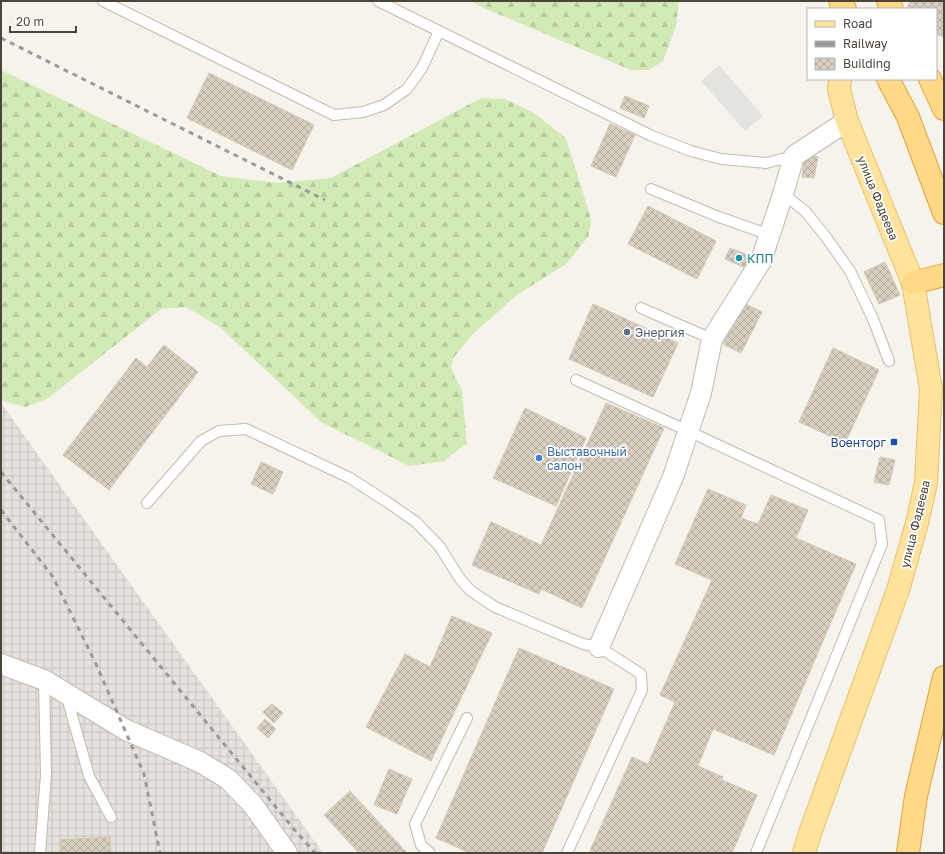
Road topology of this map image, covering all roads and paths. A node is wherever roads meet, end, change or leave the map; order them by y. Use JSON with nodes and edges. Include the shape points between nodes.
{"nodes":[{"id":1,"x":103,"y":1,"type":"edge"},
{"id":2,"x":378,"y":1,"type":"edge"},
{"id":3,"x":439,"y":31,"type":"junction"},
{"id":4,"x":840,"y":80,"type":"edge"},
{"id":5,"x":889,"y":80,"type":"edge"},
{"id":6,"x":931,"y":80,"type":"edge"},
{"id":7,"x":944,"y":109,"type":"edge"},
{"id":8,"x":847,"y":121,"type":"junction"},
{"id":9,"x":794,"y":156,"type":"junction"},
{"id":10,"x":651,"y":189,"type":"dead end"},
{"id":11,"x":783,"y":194,"type":"junction"},
{"id":12,"x":944,"y":214,"type":"edge"},
{"id":13,"x":770,"y":235,"type":"junction"},
{"id":14,"x":944,"y":275,"type":"edge"},
{"id":15,"x":913,"y":284,"type":"junction"},
{"id":16,"x":641,"y":308,"type":"dead end"},
{"id":17,"x":712,"y":338,"type":"junction"},
{"id":18,"x":889,"y":361,"type":"dead end"},
{"id":19,"x":576,"y":380,"type":"dead end"},
{"id":20,"x":688,"y":431,"type":"junction"},
{"id":21,"x":146,"y":503,"type":"dead end"},
{"id":22,"x":599,"y":647,"type":"junction"},
{"id":23,"x":1,"y":664,"type":"edge"},
{"id":24,"x":944,"y":677,"type":"edge"},
{"id":25,"x":44,"y":680,"type":"junction"},
{"id":26,"x":66,"y":694,"type":"junction"},
{"id":27,"x":467,"y":718,"type":"dead end"},
{"id":28,"x":111,"y":817,"type":"dead end"},
{"id":29,"x":40,"y":853,"type":"edge"},
{"id":30,"x":287,"y":853,"type":"edge"},
{"id":31,"x":430,"y":853,"type":"edge"},
{"id":32,"x":567,"y":853,"type":"edge"},
{"id":33,"x":756,"y":853,"type":"edge"},
{"id":34,"x":804,"y":853,"type":"edge"},
{"id":35,"x":908,"y":853,"type":"edge"}],
"edges":[{"from":1,"to":3,"type":"lane","via":[[334,115],[363,112],[384,105],[407,89],[422,68]]},
{"from":2,"to":3,"type":"lane"},
{"from":3,"to":9,"type":"lane","via":[[652,136],[690,151],[721,159],[766,163]]},
{"from":4,"to":8,"type":"main road","name":"улица Фадеева","via":[[839,89]]},
{"from":5,"to":12,"type":"highway","via":[[908,117]]},
{"from":6,"to":7,"type":"highway"},
{"from":8,"to":9,"type":"street"},
{"from":8,"to":15,"type":"main road","name":"улица Фадеева"},
{"from":9,"to":11,"type":"street"},
{"from":10,"to":13,"type":"lane"},
{"from":11,"to":13,"type":"street"},
{"from":11,"to":18,"type":"lane","via":[[805,211],[850,271],[874,319]]},
{"from":13,"to":17,"type":"street","via":[[761,261]]},
{"from":14,"to":15,"type":"highway"},
{"from":15,"to":34,"type":"main road","name":"улица Фадеева","via":[[931,389],[926,483],[898,590]]},
{"from":16,"to":17,"type":"lane"},
{"from":17,"to":20,"type":"street","via":[[701,392]]},
{"from":19,"to":20,"type":"lane"},
{"from":20,"to":22,"type":"street","via":[[673,477]]},
{"from":20,"to":33,"type":"lane","via":[[879,520],[882,544]]},
{"from":21,"to":22,"type":"lane","via":[[201,441],[219,431],[246,429],[350,478],[416,522],[440,547],[460,579],[471,591],[494,606],[583,644]]},
{"from":22,"to":32,"type":"lane","via":[[640,674],[642,690]]},
{"from":23,"to":25,"type":"street"},
{"from":24,"to":35,"type":"highway","via":[[916,796]]},
{"from":25,"to":26,"type":"street"},
{"from":25,"to":29,"type":"lane","via":[[46,776]]},
{"from":26,"to":28,"type":"lane","via":[[88,776]]},
{"from":26,"to":30,"type":"street","via":[[126,730],[200,762],[228,779],[253,804]]},
{"from":27,"to":31,"type":"lane","via":[[415,824],[421,845]]}]}
